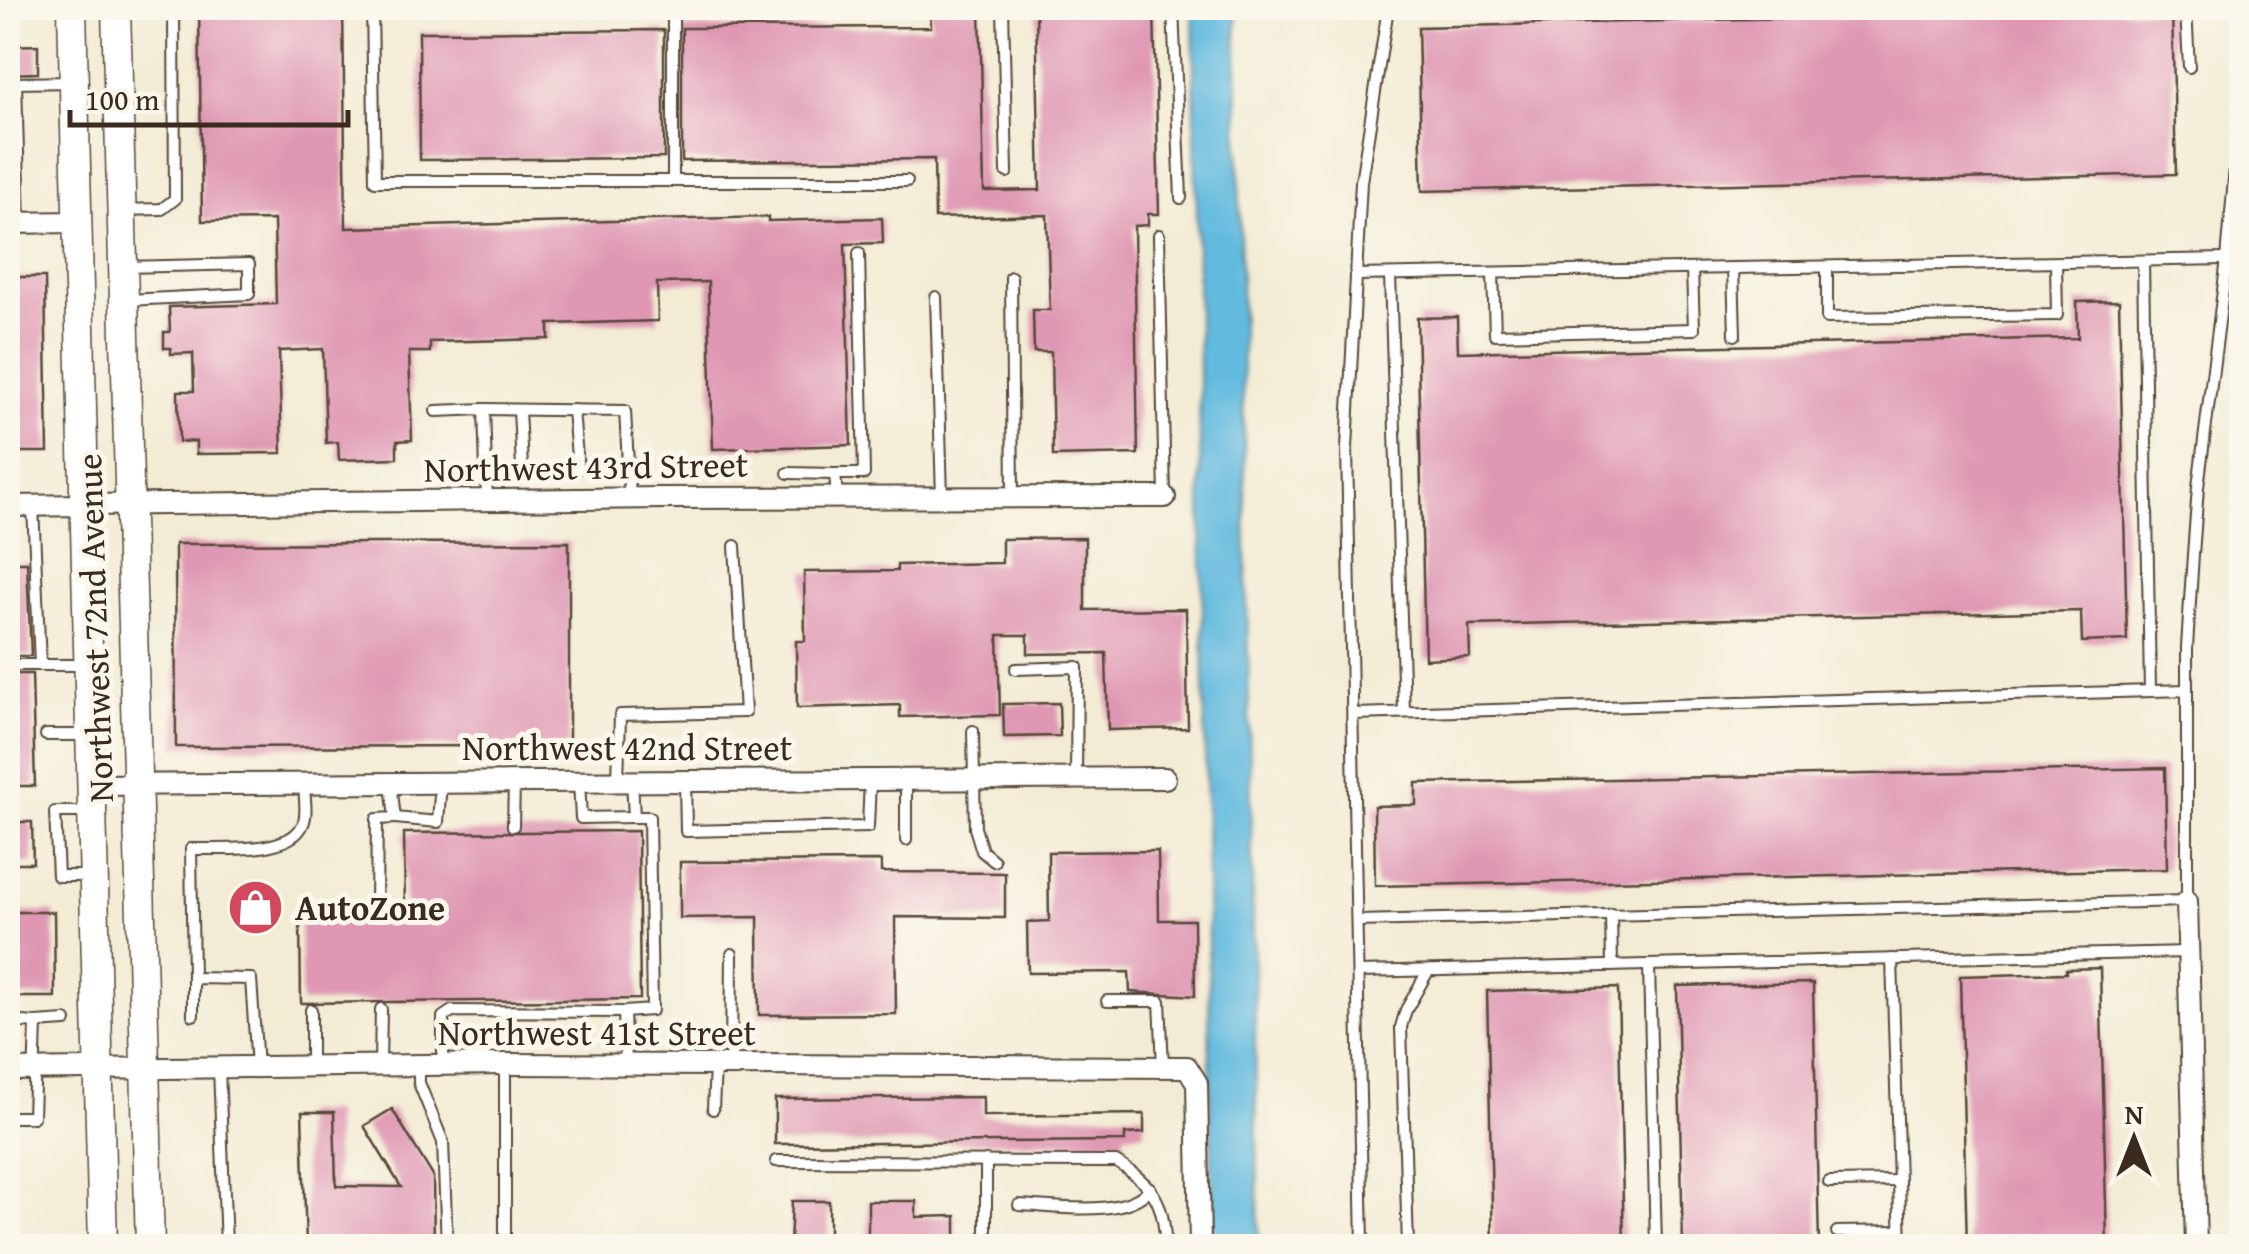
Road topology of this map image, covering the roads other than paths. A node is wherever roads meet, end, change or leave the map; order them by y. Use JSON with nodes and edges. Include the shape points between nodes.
{"nodes":[{"id":1,"x":10,"y":8,"type":"edge"},
{"id":2,"x":72,"y":8,"type":"edge"},
{"id":3,"x":116,"y":8,"type":"edge"},
{"id":4,"x":174,"y":8,"type":"edge"},
{"id":5,"x":372,"y":8,"type":"edge"},
{"id":6,"x":673,"y":8,"type":"edge"},
{"id":7,"x":1002,"y":8,"type":"edge"},
{"id":8,"x":1173,"y":8,"type":"edge"},
{"id":9,"x":1388,"y":8,"type":"edge"},
{"id":10,"x":2186,"y":8,"type":"edge"},
{"id":11,"x":10,"y":38,"type":"edge"},
{"id":12,"x":2189,"y":67,"type":"dead end"},
{"id":13,"x":74,"y":82,"type":"junction"},
{"id":14,"x":2242,"y":88,"type":"edge"},
{"id":15,"x":1007,"y":172,"type":"dead end"},
{"id":16,"x":672,"y":181,"type":"junction"},
{"id":17,"x":907,"y":181,"type":"dead end"},
{"id":18,"x":122,"y":198,"type":"junction"},
{"id":19,"x":1181,"y":198,"type":"dead end"},
{"id":20,"x":77,"y":222,"type":"junction"},
{"id":21,"x":14,"y":223,"type":"edge"},
{"id":22,"x":1159,"y":235,"type":"dead end"},
{"id":23,"x":859,"y":253,"type":"dead end"},
{"id":24,"x":2226,"y":259,"type":"junction"},
{"id":25,"x":2143,"y":261,"type":"junction"},
{"id":26,"x":2056,"y":262,"type":"junction"},
{"id":27,"x":123,"y":267,"type":"junction"},
{"id":28,"x":1827,"y":267,"type":"junction"},
{"id":29,"x":1733,"y":268,"type":"junction"},
{"id":30,"x":1692,"y":269,"type":"junction"},
{"id":31,"x":1493,"y":273,"type":"junction"},
{"id":32,"x":1390,"y":275,"type":"junction"},
{"id":33,"x":1356,"y":276,"type":"junction"},
{"id":34,"x":1011,"y":277,"type":"dead end"},
{"id":35,"x":936,"y":297,"type":"dead end"},
{"id":36,"x":124,"y":300,"type":"junction"},
{"id":37,"x":1735,"y":335,"type":"dead end"},
{"id":38,"x":484,"y":409,"type":"junction"},
{"id":39,"x":519,"y":410,"type":"junction"},
{"id":40,"x":572,"y":410,"type":"junction"},
{"id":41,"x":436,"y":411,"type":"dead end"},
{"id":42,"x":14,"y":464,"type":"dead end"},
{"id":43,"x":522,"y":467,"type":"dead end"},
{"id":44,"x":578,"y":469,"type":"dead end"},
{"id":45,"x":788,"y":472,"type":"dead end"},
{"id":46,"x":834,"y":474,"type":"junction"},
{"id":47,"x":1166,"y":497,"type":"joint"},
{"id":48,"x":630,"y":498,"type":"junction"},
{"id":49,"x":837,"y":498,"type":"junction"},
{"id":50,"x":942,"y":498,"type":"junction"},
{"id":51,"x":1013,"y":498,"type":"junction"},
{"id":52,"x":487,"y":500,"type":"junction"},
{"id":53,"x":18,"y":506,"type":"edge"},
{"id":54,"x":82,"y":506,"type":"junction"},
{"id":55,"x":128,"y":506,"type":"junction"},
{"id":56,"x":735,"y":546,"type":"dead end"},
{"id":57,"x":8,"y":664,"type":"edge"},
{"id":58,"x":40,"y":664,"type":"junction"},
{"id":59,"x":87,"y":665,"type":"junction"},
{"id":60,"x":1016,"y":669,"type":"dead end"},
{"id":61,"x":2187,"y":690,"type":"junction"},
{"id":62,"x":2150,"y":692,"type":"junction"},
{"id":63,"x":1404,"y":712,"type":"junction"},
{"id":64,"x":1353,"y":714,"type":"junction"},
{"id":65,"x":973,"y":730,"type":"dead end"},
{"id":66,"x":89,"y":734,"type":"junction"},
{"id":67,"x":46,"y":735,"type":"dead end"},
{"id":68,"x":1076,"y":778,"type":"junction"},
{"id":69,"x":1165,"y":778,"type":"dead end"},
{"id":70,"x":870,"y":779,"type":"junction"},
{"id":71,"x":906,"y":779,"type":"junction"},
{"id":72,"x":972,"y":779,"type":"junction"},
{"id":73,"x":625,"y":780,"type":"junction"},
{"id":74,"x":685,"y":780,"type":"junction"},
{"id":75,"x":579,"y":781,"type":"junction"},
{"id":76,"x":441,"y":782,"type":"junction"},
{"id":77,"x":514,"y":782,"type":"junction"},
{"id":78,"x":391,"y":783,"type":"junction"},
{"id":79,"x":304,"y":784,"type":"junction"},
{"id":80,"x":136,"y":785,"type":"junction"},
{"id":81,"x":91,"y":799,"type":"junction"},
{"id":82,"x":634,"y":817,"type":"junction"},
{"id":83,"x":395,"y":818,"type":"junction"},
{"id":84,"x":513,"y":826,"type":"dead end"},
{"id":85,"x":906,"y":840,"type":"dead end"},
{"id":86,"x":994,"y":862,"type":"dead end"},
{"id":87,"x":2187,"y":900,"type":"junction"},
{"id":88,"x":376,"y":905,"type":"dead end"},
{"id":89,"x":1611,"y":914,"type":"junction"},
{"id":90,"x":1357,"y":920,"type":"junction"},
{"id":91,"x":2188,"y":952,"type":"junction"},
{"id":92,"x":732,"y":954,"type":"dead end"},
{"id":93,"x":1892,"y":960,"type":"junction"},
{"id":94,"x":1649,"y":965,"type":"junction"},
{"id":95,"x":1612,"y":966,"type":"junction"},
{"id":96,"x":1428,"y":971,"type":"junction"},
{"id":97,"x":1358,"y":972,"type":"junction"},
{"id":98,"x":193,"y":978,"type":"junction"},
{"id":99,"x":1107,"y":1001,"type":"dead end"},
{"id":100,"x":381,"y":1009,"type":"dead end"},
{"id":101,"x":311,"y":1010,"type":"dead end"},
{"id":102,"x":624,"y":1012,"type":"junction"},
{"id":103,"x":192,"y":1015,"type":"dead end"},
{"id":104,"x":66,"y":1021,"type":"dead end"},
{"id":105,"x":8,"y":1022,"type":"edge"},
{"id":106,"x":36,"y":1022,"type":"junction"},
{"id":107,"x":505,"y":1064,"type":"junction"},
{"id":108,"x":419,"y":1065,"type":"junction"},
{"id":109,"x":444,"y":1065,"type":"junction"},
{"id":110,"x":626,"y":1065,"type":"junction"},
{"id":111,"x":380,"y":1066,"type":"junction"},
{"id":112,"x":723,"y":1066,"type":"junction"},
{"id":113,"x":311,"y":1067,"type":"junction"},
{"id":114,"x":1162,"y":1067,"type":"junction"},
{"id":115,"x":219,"y":1068,"type":"junction"},
{"id":116,"x":257,"y":1068,"type":"junction"},
{"id":117,"x":8,"y":1070,"type":"edge"},
{"id":118,"x":34,"y":1070,"type":"junction"},
{"id":119,"x":100,"y":1070,"type":"junction"},
{"id":120,"x":146,"y":1070,"type":"junction"},
{"id":121,"x":713,"y":1109,"type":"dead end"},
{"id":122,"x":8,"y":1118,"type":"edge"},
{"id":123,"x":776,"y":1161,"type":"dead end"},
{"id":124,"x":986,"y":1162,"type":"junction"},
{"id":125,"x":1899,"y":1181,"type":"junction"},
{"id":126,"x":1829,"y":1182,"type":"dead end"},
{"id":127,"x":1150,"y":1188,"type":"junction"},
{"id":128,"x":1019,"y":1205,"type":"dead end"},
{"id":129,"x":1900,"y":1231,"type":"junction"},
{"id":130,"x":1838,"y":1232,"type":"dead end"},
{"id":131,"x":103,"y":1246,"type":"edge"},
{"id":132,"x":150,"y":1246,"type":"edge"},
{"id":133,"x":226,"y":1246,"type":"edge"},
{"id":134,"x":447,"y":1246,"type":"edge"},
{"id":135,"x":505,"y":1246,"type":"edge"},
{"id":136,"x":986,"y":1246,"type":"edge"},
{"id":137,"x":1164,"y":1246,"type":"edge"},
{"id":138,"x":1200,"y":1246,"type":"edge"},
{"id":139,"x":1363,"y":1246,"type":"edge"},
{"id":140,"x":1408,"y":1246,"type":"edge"},
{"id":141,"x":1656,"y":1246,"type":"edge"},
{"id":142,"x":1901,"y":1246,"type":"edge"},
{"id":143,"x":2196,"y":1246,"type":"edge"}],
"edges":[{"from":1,"to":11,"type":"lane"},
{"from":2,"to":13,"type":"main road","name":"Northwest 72nd Avenue"},
{"from":3,"to":18,"type":"main road","name":"Northwest 72nd Avenue"},
{"from":4,"to":18,"type":"lane","via":[[175,200],[162,209]]},
{"from":5,"to":16,"type":"lane","via":[[376,181]]},
{"from":6,"to":16,"type":"lane"},
{"from":7,"to":15,"type":"lane"},
{"from":8,"to":19,"type":"lane"},
{"from":9,"to":33,"type":"lane","via":[[1361,182]]},
{"from":10,"to":12,"type":"lane"},
{"from":13,"to":20,"type":"main road","name":"Northwest 72nd Avenue"},
{"from":13,"to":21,"type":"lane","via":[[16,83]]},
{"from":14,"to":24,"type":"lane"},
{"from":16,"to":17,"type":"lane"},
{"from":18,"to":20,"type":"main road"},
{"from":18,"to":27,"type":"main road","name":"Northwest 72nd Avenue"},
{"from":20,"to":21,"type":"street"},
{"from":20,"to":54,"type":"main road","name":"Northwest 72nd Avenue"},
{"from":22,"to":47,"type":"lane"},
{"from":23,"to":46,"type":"lane","via":[[864,474]]},
{"from":24,"to":25,"type":"lane"},
{"from":24,"to":61,"type":"lane","via":[[2198,487]]},
{"from":25,"to":26,"type":"lane"},
{"from":25,"to":62,"type":"lane"},
{"from":26,"to":28,"type":"lane"},
{"from":26,"to":28,"type":"lane","via":[[2058,316],[1827,318]]},
{"from":27,"to":36,"type":"main road","name":"Northwest 72nd Avenue"},
{"from":27,"to":36,"type":"lane","via":[[250,264],[249,294]]},
{"from":28,"to":29,"type":"lane"},
{"from":29,"to":30,"type":"lane"},
{"from":29,"to":37,"type":"lane"},
{"from":30,"to":31,"type":"lane"},
{"from":30,"to":31,"type":"lane","via":[[1694,329],[1496,334]]},
{"from":31,"to":32,"type":"lane"},
{"from":32,"to":33,"type":"lane"},
{"from":32,"to":63,"type":"lane"},
{"from":33,"to":64,"type":"lane","via":[[1348,448]]},
{"from":34,"to":51,"type":"lane"},
{"from":35,"to":50,"type":"lane"},
{"from":36,"to":55,"type":"main road","name":"Northwest 72nd Avenue"},
{"from":38,"to":39,"type":"lane"},
{"from":38,"to":41,"type":"lane"},
{"from":38,"to":52,"type":"lane"},
{"from":39,"to":40,"type":"lane"},
{"from":39,"to":43,"type":"lane"},
{"from":40,"to":44,"type":"lane"},
{"from":40,"to":48,"type":"lane","via":[[625,411]]},
{"from":42,"to":53,"type":"lane"},
{"from":45,"to":46,"type":"lane"},
{"from":46,"to":49,"type":"lane"},
{"from":47,"to":51,"type":"street","name":"Northwest 43rd Street"},
{"from":48,"to":49,"type":"street","name":"Northwest 43rd Street"},
{"from":48,"to":52,"type":"street","name":"Northwest 43rd Street"},
{"from":49,"to":50,"type":"street","name":"Northwest 43rd Street"},
{"from":50,"to":51,"type":"street","name":"Northwest 43rd Street"},
{"from":52,"to":55,"type":"street","name":"Northwest 43rd Street"},
{"from":53,"to":54,"type":"street","name":"Northwest 43rd Street"},
{"from":53,"to":58,"type":"lane"},
{"from":54,"to":55,"type":"street","name":"Northwest 43rd Street"},
{"from":54,"to":59,"type":"main road","name":"Northwest 72nd Avenue"},
{"from":55,"to":80,"type":"main road","name":"Northwest 72nd Avenue"},
{"from":56,"to":73,"type":"lane","via":[[745,712],[620,715]]},
{"from":57,"to":58,"type":"lane"},
{"from":58,"to":59,"type":"lane"},
{"from":59,"to":66,"type":"main road","name":"Northwest 72nd Avenue"},
{"from":60,"to":68,"type":"lane","via":[[1077,668]]},
{"from":61,"to":62,"type":"lane"},
{"from":61,"to":87,"type":"lane"},
{"from":62,"to":63,"type":"lane"},
{"from":63,"to":64,"type":"lane"},
{"from":64,"to":90,"type":"lane"},
{"from":65,"to":72,"type":"lane"},
{"from":66,"to":67,"type":"lane"},
{"from":66,"to":81,"type":"main road","name":"Northwest 72nd Avenue"},
{"from":68,"to":69,"type":"street","name":"Northwest 42nd Street"},
{"from":68,"to":72,"type":"street","name":"Northwest 42nd Street"},
{"from":70,"to":71,"type":"street","name":"Northwest 42nd Street"},
{"from":70,"to":74,"type":"street","name":"Northwest 42nd Street"},
{"from":70,"to":74,"type":"lane","via":[[868,827],[686,831]]},
{"from":71,"to":72,"type":"street","name":"Northwest 42nd Street"},
{"from":71,"to":85,"type":"lane"},
{"from":72,"to":86,"type":"lane","via":[[975,828],[982,851]]},
{"from":73,"to":74,"type":"street","name":"Northwest 42nd Street"},
{"from":73,"to":75,"type":"street","name":"Northwest 42nd Street"},
{"from":73,"to":82,"type":"lane"},
{"from":75,"to":77,"type":"street","name":"Northwest 42nd Street"},
{"from":75,"to":82,"type":"lane","via":[[581,818]]},
{"from":76,"to":77,"type":"street","name":"Northwest 42nd Street"},
{"from":76,"to":78,"type":"street","name":"Northwest 42nd Street"},
{"from":76,"to":83,"type":"lane","via":[[438,822]]},
{"from":77,"to":84,"type":"lane"},
{"from":78,"to":79,"type":"street","name":"Northwest 42nd Street"},
{"from":78,"to":83,"type":"lane"},
{"from":79,"to":80,"type":"street","name":"Northwest 42nd Street"},
{"from":79,"to":98,"type":"lane","via":[[305,820],[279,846],[191,850]]},
{"from":80,"to":81,"type":"street","name":"Northwest 42nd Street"},
{"from":80,"to":120,"type":"main road","name":"Northwest 72nd Avenue"},
{"from":81,"to":119,"type":"main road","name":"Northwest 72nd Avenue"},
{"from":82,"to":102,"type":"lane","via":[[649,817],[652,1010]]},
{"from":83,"to":88,"type":"lane","via":[[376,819]]},
{"from":87,"to":89,"type":"lane"},
{"from":87,"to":91,"type":"street"},
{"from":89,"to":90,"type":"lane"},
{"from":89,"to":95,"type":"lane"},
{"from":90,"to":97,"type":"lane"},
{"from":91,"to":93,"type":"lane"},
{"from":91,"to":143,"type":"street"},
{"from":92,"to":112,"type":"lane"},
{"from":93,"to":94,"type":"lane"},
{"from":93,"to":125,"type":"lane"},
{"from":94,"to":95,"type":"lane"},
{"from":94,"to":141,"type":"lane"},
{"from":95,"to":96,"type":"lane"},
{"from":96,"to":97,"type":"lane"},
{"from":96,"to":140,"type":"lane","via":[[1401,1027]]},
{"from":97,"to":139,"type":"lane"},
{"from":98,"to":103,"type":"lane"},
{"from":98,"to":116,"type":"lane","via":[[251,980]]},
{"from":99,"to":114,"type":"lane","via":[[1160,1001]]},
{"from":100,"to":111,"type":"lane"},
{"from":101,"to":113,"type":"lane"},
{"from":102,"to":109,"type":"lane","via":[[452,1011],[443,1017]]},
{"from":102,"to":110,"type":"lane"},
{"from":104,"to":106,"type":"lane"},
{"from":105,"to":106,"type":"lane"},
{"from":106,"to":118,"type":"lane"},
{"from":107,"to":109,"type":"street","name":"Northwest 41st Street"},
{"from":107,"to":110,"type":"street","name":"Northwest 41st Street"},
{"from":107,"to":135,"type":"lane"},
{"from":108,"to":109,"type":"street","name":"Northwest 41st Street"},
{"from":108,"to":111,"type":"street","name":"Northwest 41st Street"},
{"from":108,"to":134,"type":"lane","via":[[419,1083],[443,1142]]},
{"from":110,"to":112,"type":"street","name":"Northwest 41st Street"},
{"from":111,"to":113,"type":"street","name":"Northwest 41st Street"},
{"from":112,"to":114,"type":"street","name":"Northwest 41st Street"},
{"from":112,"to":121,"type":"lane"},
{"from":113,"to":116,"type":"street","name":"Northwest 41st Street"},
{"from":114,"to":138,"type":"street","name":"Northwest 41st Street","via":[[1186,1067],[1197,1083]]},
{"from":115,"to":116,"type":"street","name":"Northwest 41st Street"},
{"from":115,"to":120,"type":"street","name":"Northwest 41st Street"},
{"from":115,"to":133,"type":"lane"},
{"from":117,"to":118,"type":"street","name":"Northwest 41st Street"},
{"from":118,"to":119,"type":"street","name":"Northwest 41st Street"},
{"from":118,"to":122,"type":"lane","via":[[33,1117]]},
{"from":119,"to":120,"type":"street","name":"Northwest 41st Street"},
{"from":119,"to":131,"type":"main road","name":"Northwest 72nd Avenue"},
{"from":120,"to":132,"type":"main road","name":"Northwest 72nd Avenue"},
{"from":123,"to":124,"type":"lane"},
{"from":124,"to":127,"type":"lane","via":[[1116,1162]]},
{"from":124,"to":136,"type":"lane"},
{"from":125,"to":126,"type":"lane"},
{"from":125,"to":129,"type":"lane"},
{"from":127,"to":128,"type":"lane","via":[[1143,1198],[1096,1210]]},
{"from":127,"to":137,"type":"lane","via":[[1164,1216]]},
{"from":129,"to":130,"type":"lane"},
{"from":129,"to":142,"type":"lane"}]}
